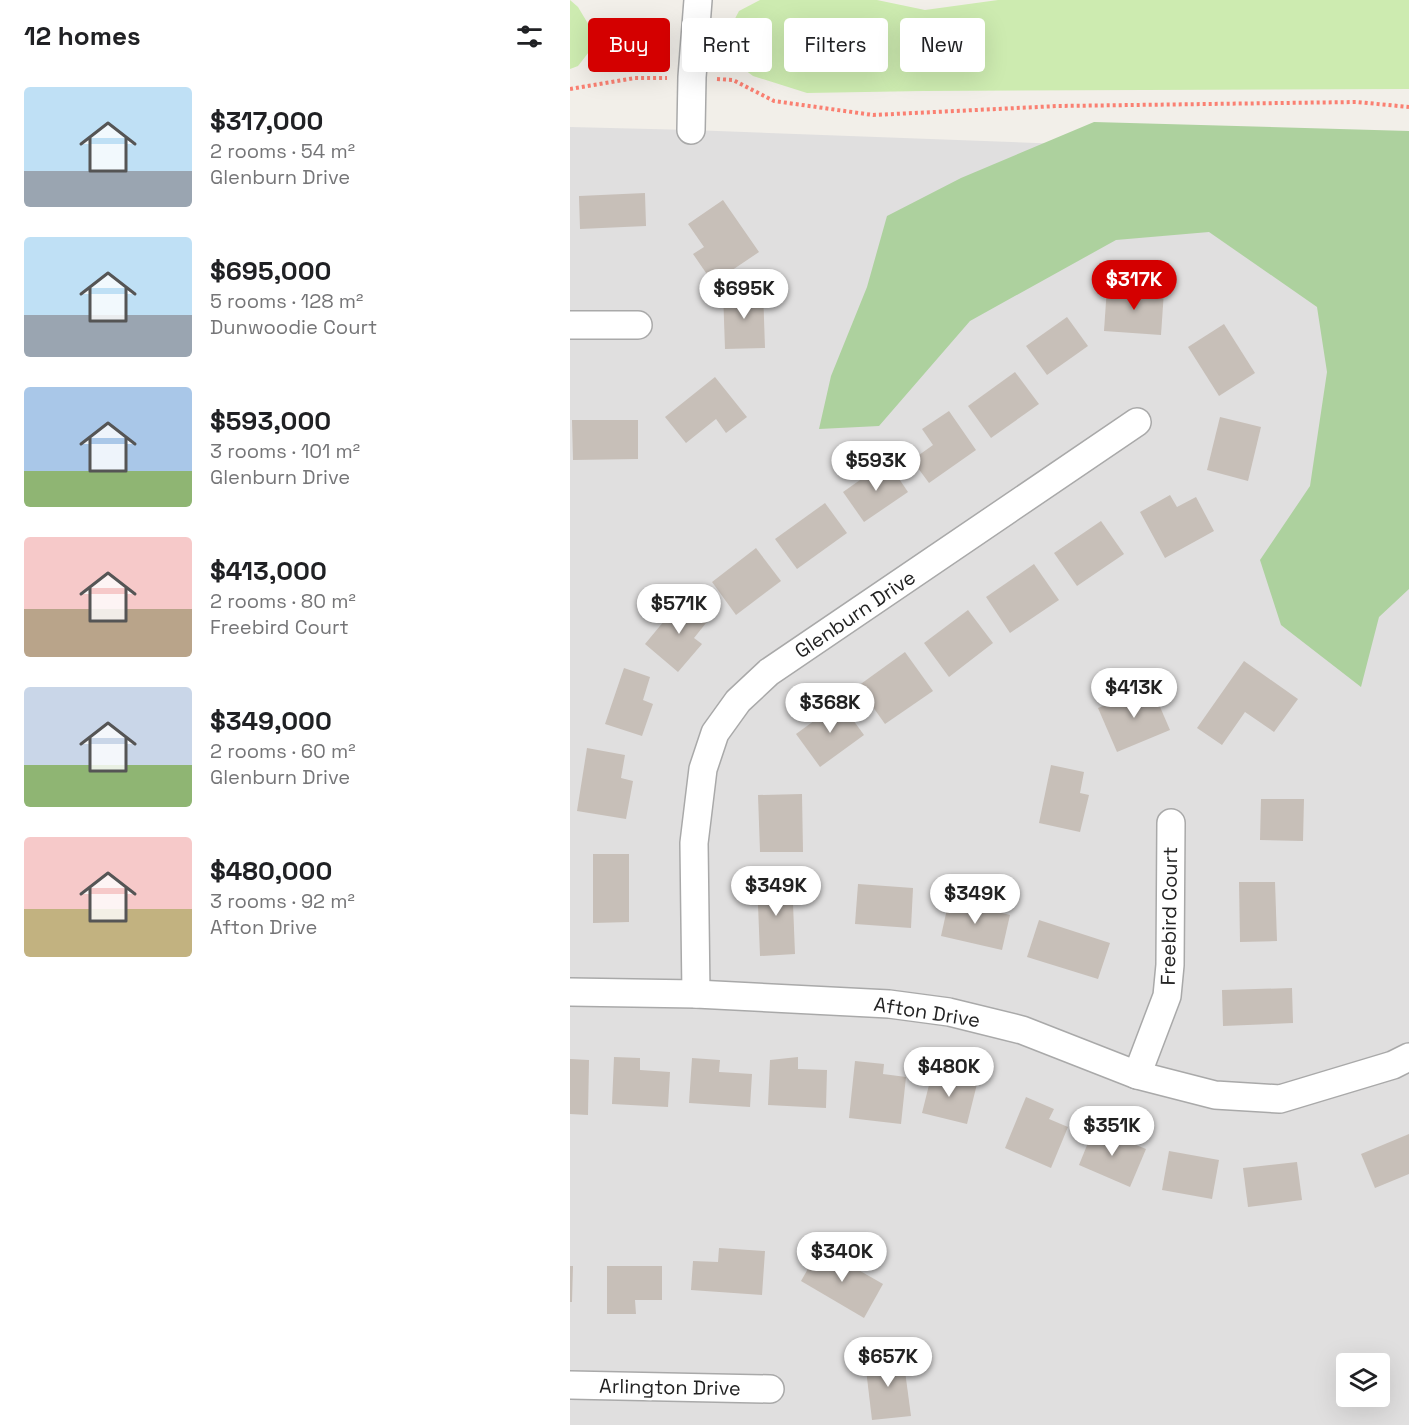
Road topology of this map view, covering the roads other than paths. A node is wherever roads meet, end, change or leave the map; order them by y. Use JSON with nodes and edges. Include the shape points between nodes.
{"nodes":[{"id":1,"x":698,"y":0,"type":"edge"},
{"id":2,"x":691,"y":130,"type":"dead end"},
{"id":3,"x":570,"y":325,"type":"edge"},
{"id":4,"x":638,"y":325,"type":"dead end"},
{"id":5,"x":1137,"y":422,"type":"dead end"},
{"id":6,"x":1172,"y":823,"type":"dead end"},
{"id":7,"x":570,"y":992,"type":"edge"},
{"id":8,"x":696,"y":994,"type":"junction"},
{"id":9,"x":1409,"y":1057,"type":"edge"},
{"id":10,"x":1137,"y":1076,"type":"junction"},
{"id":11,"x":570,"y":1385,"type":"edge"},
{"id":12,"x":771,"y":1389,"type":"dead end"}],
"edges":[{"from":1,"to":2,"type":"street"},
{"from":3,"to":4,"type":"street"},
{"from":5,"to":8,"type":"street","name":"Glenburn Drive","via":[[769,672],[738,701],[716,733],[704,769],[694,843]]},
{"from":6,"to":10,"type":"street","name":"Freebird Court","via":[[1167,996]]},
{"from":7,"to":8,"type":"street","name":"Afton Drive"},
{"from":8,"to":10,"type":"street","name":"Afton Drive","via":[[888,1004],[949,1012],[1022,1030]]},
{"from":9,"to":10,"type":"street","name":"Afton Drive","via":[[1280,1099],[1215,1095]]},
{"from":11,"to":12,"type":"street","name":"Arlington Drive"}]}
